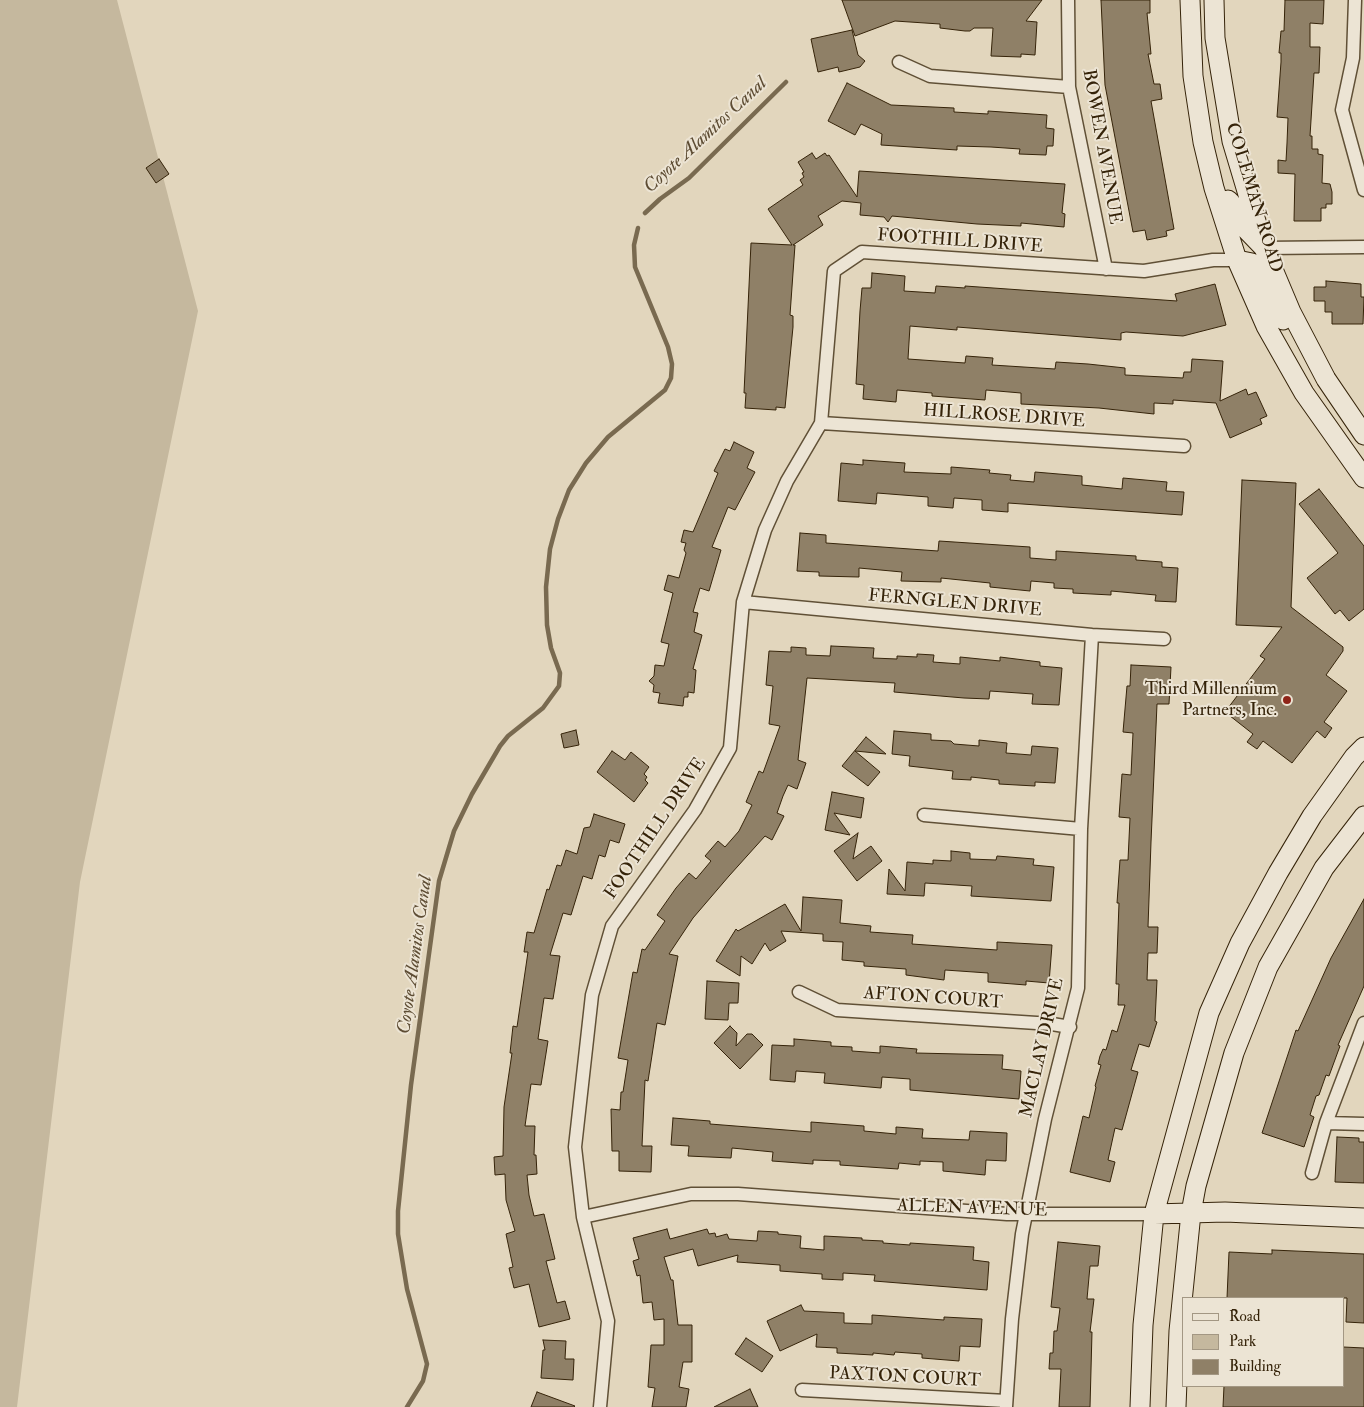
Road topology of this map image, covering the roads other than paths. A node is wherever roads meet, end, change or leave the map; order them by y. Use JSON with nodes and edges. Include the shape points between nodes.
{"nodes":[{"id":1,"x":1068,"y":0,"type":"edge"},
{"id":2,"x":1190,"y":0,"type":"edge"},
{"id":3,"x":1214,"y":0,"type":"edge"},
{"id":4,"x":1355,"y":0,"type":"edge"},
{"id":5,"x":899,"y":62,"type":"dead end"},
{"id":6,"x":1069,"y":87,"type":"junction"},
{"id":7,"x":1214,"y":188,"type":"junction"},
{"id":8,"x":1364,"y":190,"type":"edge"},
{"id":9,"x":1364,"y":247,"type":"edge"},
{"id":10,"x":1264,"y":248,"type":"junction"},
{"id":11,"x":1237,"y":260,"type":"junction"},
{"id":12,"x":1106,"y":269,"type":"junction"},
{"id":13,"x":1326,"y":379,"type":"junction"},
{"id":14,"x":821,"y":423,"type":"junction"},
{"id":15,"x":1364,"y":435,"type":"edge"},
{"id":16,"x":1184,"y":446,"type":"dead end"},
{"id":17,"x":1364,"y":478,"type":"edge"},
{"id":18,"x":744,"y":602,"type":"junction"},
{"id":19,"x":1092,"y":634,"type":"junction"},
{"id":20,"x":1164,"y":639,"type":"dead end"},
{"id":21,"x":1364,"y":746,"type":"edge"},
{"id":22,"x":924,"y":815,"type":"dead end"},
{"id":23,"x":1364,"y":816,"type":"edge"},
{"id":24,"x":1081,"y":829,"type":"junction"},
{"id":25,"x":799,"y":992,"type":"dead end"},
{"id":26,"x":1364,"y":1023,"type":"edge"},
{"id":27,"x":1070,"y":1027,"type":"junction"},
{"id":28,"x":1326,"y":1123,"type":"junction"},
{"id":29,"x":1364,"y":1124,"type":"edge"},
{"id":30,"x":1312,"y":1173,"type":"dead end"},
{"id":31,"x":1191,"y":1213,"type":"junction"},
{"id":32,"x":1026,"y":1214,"type":"junction"},
{"id":33,"x":1154,"y":1214,"type":"junction"},
{"id":34,"x":583,"y":1218,"type":"junction"},
{"id":35,"x":1364,"y":1218,"type":"edge"},
{"id":36,"x":1182,"y":1297,"type":"edge"},
{"id":37,"x":1182,"y":1302,"type":"edge"},
{"id":38,"x":802,"y":1390,"type":"dead end"},
{"id":39,"x":1006,"y":1404,"type":"edge"},
{"id":40,"x":600,"y":1407,"type":"edge"},
{"id":41,"x":1140,"y":1407,"type":"edge"},
{"id":42,"x":1176,"y":1407,"type":"edge"}],
"edges":[{"from":1,"to":6,"type":"street","name":"BOWEN AVENUE"},
{"from":2,"to":7,"type":"street","name":"COLEMAN ROAD","via":[[1193,76]]},
{"from":3,"to":10,"type":"street","name":"COLEMAN ROAD","via":[[1215,38],[1232,141]]},
{"from":4,"to":8,"type":"street","via":[[1353,58],[1342,110]]},
{"from":5,"to":6,"type":"street","via":[[930,76]]},
{"from":6,"to":12,"type":"street","name":"BOWEN AVENUE"},
{"from":7,"to":10,"type":"street","via":[[1231,203],[1245,231]]},
{"from":7,"to":11,"type":"street","name":"COLEMAN ROAD"},
{"from":9,"to":10,"type":"street"},
{"from":10,"to":13,"type":"street","name":"COLEMAN ROAD","via":[[1291,312]]},
{"from":11,"to":12,"type":"street","name":"FOOTHILL DRIVE","via":[[1213,260],[1144,271]]},
{"from":11,"to":13,"type":"street","via":[[1252,263],[1294,340]]},
{"from":11,"to":17,"type":"street","name":"COLEMAN ROAD","via":[[1266,326],[1304,393]]},
{"from":12,"to":14,"type":"street","name":"FOOTHILL DRIVE","via":[[862,252],[834,271]]},
{"from":13,"to":15,"type":"street","name":"COLEMAN ROAD"},
{"from":14,"to":16,"type":"street","name":"HILLROSE DRIVE"},
{"from":14,"to":18,"type":"street","name":"FOOTHILL DRIVE","via":[[787,481],[764,530]]},
{"from":18,"to":19,"type":"street","name":"FERNGLEN DRIVE"},
{"from":18,"to":34,"type":"street","name":"FOOTHILL DRIVE","via":[[730,748],[694,810],[612,926],[592,995],[575,1147]]},
{"from":19,"to":20,"type":"street","name":"FERNGLEN DRIVE"},
{"from":19,"to":24,"type":"street","name":"MACLAY DRIVE"},
{"from":21,"to":33,"type":"street","via":[[1312,816],[1240,943],[1209,1013]]},
{"from":22,"to":24,"type":"street"},
{"from":23,"to":31,"type":"street","via":[[1324,868],[1268,968],[1234,1053]]},
{"from":24,"to":27,"type":"street","name":"MACLAY DRIVE","via":[[1078,988]]},
{"from":25,"to":27,"type":"street","name":"AFTON COURT","via":[[838,1010]]},
{"from":26,"to":28,"type":"street"},
{"from":27,"to":32,"type":"street","name":"MACLAY DRIVE","via":[[1045,1119]]},
{"from":28,"to":29,"type":"street"},
{"from":28,"to":30,"type":"street"},
{"from":31,"to":33,"type":"street","name":"ALLEN AVENUE"},
{"from":31,"to":35,"type":"street","name":"ALLEN AVENUE"},
{"from":31,"to":36,"type":"street"},
{"from":32,"to":33,"type":"street","name":"ALLEN AVENUE"},
{"from":32,"to":34,"type":"street","name":"ALLEN AVENUE","via":[[738,1194],[691,1194]]},
{"from":32,"to":39,"type":"street","name":"MACLAY DRIVE","via":[[1012,1319]]},
{"from":33,"to":41,"type":"street","via":[[1143,1325]]},
{"from":34,"to":40,"type":"street","name":"FOOTHILL DRIVE","via":[[608,1321]]},
{"from":37,"to":42,"type":"street"},
{"from":38,"to":39,"type":"street","name":"PAXTON COURT"}]}
